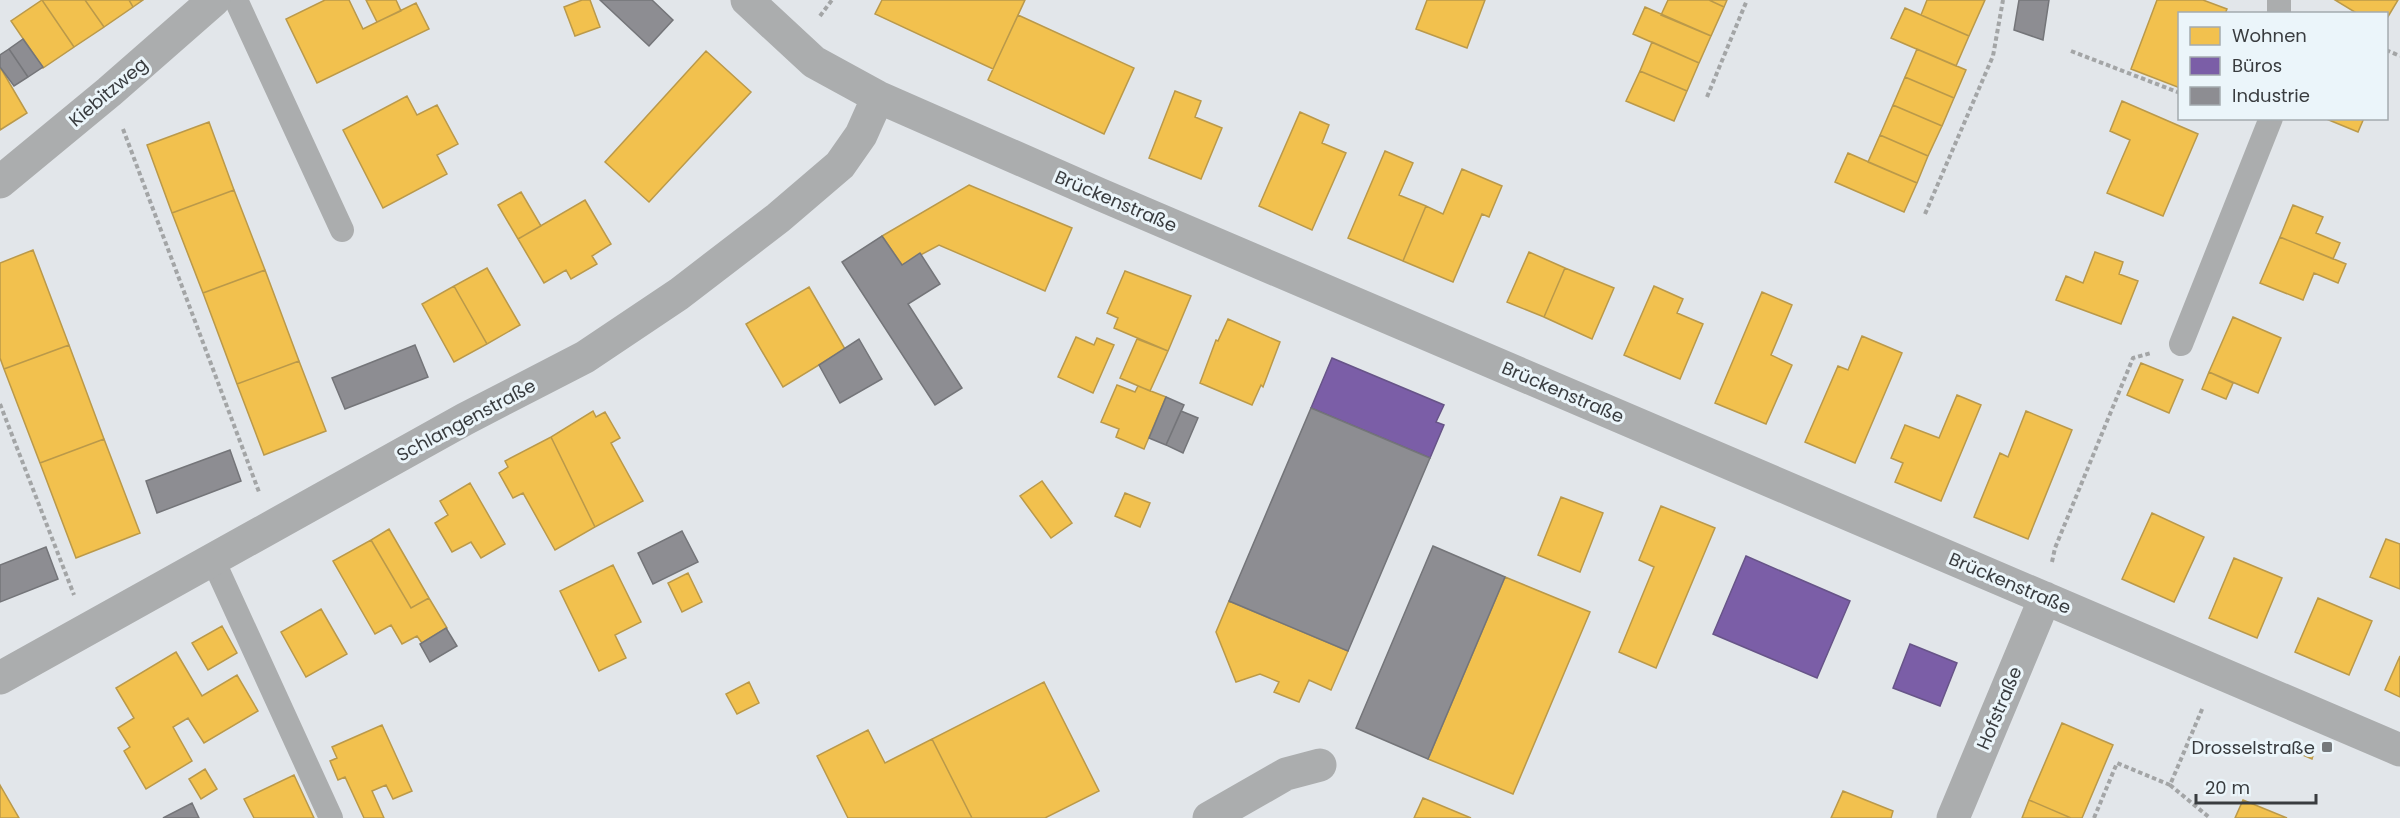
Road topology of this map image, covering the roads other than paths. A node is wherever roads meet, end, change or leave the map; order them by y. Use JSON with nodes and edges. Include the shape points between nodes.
{"nodes":[{"id":1,"x":214,"y":0,"type":"edge"},
{"id":2,"x":236,"y":0,"type":"edge"},
{"id":3,"x":747,"y":0,"type":"edge"},
{"id":4,"x":878,"y":97,"type":"junction"},
{"id":5,"x":2270,"y":120,"type":"edge"},
{"id":6,"x":0,"y":182,"type":"edge"},
{"id":7,"x":342,"y":230,"type":"dead end"},
{"id":8,"x":2181,"y":344,"type":"road end"},
{"id":9,"x":213,"y":560,"type":"junction"},
{"id":10,"x":2044,"y":598,"type":"junction"},
{"id":11,"x":0,"y":678,"type":"edge"},
{"id":12,"x":2400,"y":750,"type":"edge"},
{"id":13,"x":1320,"y":765,"type":"dead end"},
{"id":14,"x":331,"y":818,"type":"edge"},
{"id":15,"x":1209,"y":818,"type":"edge"},
{"id":16,"x":1953,"y":818,"type":"edge"}],
"edges":[{"from":1,"to":6,"type":"street","name":"Kiebitzweg"},
{"from":2,"to":7,"type":"lane"},
{"from":3,"to":4,"type":"street","name":"Brückenstraße","via":[[814,62]]},
{"from":4,"to":9,"type":"street","name":"Schlangenstraße","via":[[861,135],[840,165],[679,294],[585,357],[465,419]]},
{"from":4,"to":10,"type":"street","name":"Brückenstraße"},
{"from":5,"to":8,"type":"lane"},
{"from":9,"to":11,"type":"street","name":"Schlangenstraße"},
{"from":9,"to":14,"type":"lane"},
{"from":10,"to":12,"type":"street","name":"Brückenstraße"},
{"from":10,"to":16,"type":"street","name":"Hofstraße"},
{"from":13,"to":15,"type":"street","via":[[1286,774]]}]}
